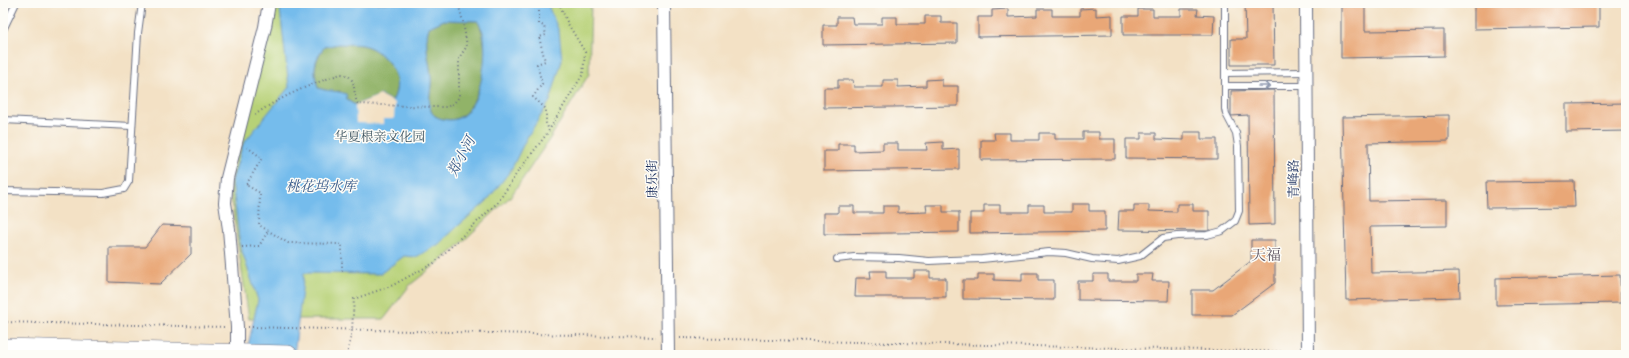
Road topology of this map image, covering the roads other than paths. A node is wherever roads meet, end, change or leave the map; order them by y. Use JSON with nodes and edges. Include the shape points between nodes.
{"nodes":[{"id":1,"x":16,"y":3,"type":"edge"},
{"id":2,"x":142,"y":3,"type":"edge"},
{"id":3,"x":269,"y":3,"type":"edge"},
{"id":4,"x":664,"y":3,"type":"edge"},
{"id":5,"x":1224,"y":3,"type":"edge"},
{"id":6,"x":1306,"y":3,"type":"edge"},
{"id":7,"x":3,"y":30,"type":"edge"},
{"id":8,"x":1306,"y":72,"type":"junction"},
{"id":9,"x":1225,"y":73,"type":"junction"},
{"id":10,"x":1225,"y":86,"type":"junction"},
{"id":11,"x":1306,"y":86,"type":"junction"},
{"id":12,"x":3,"y":120,"type":"edge"},
{"id":13,"x":132,"y":126,"type":"junction"},
{"id":14,"x":3,"y":191,"type":"edge"},
{"id":15,"x":838,"y":258,"type":"dead end"},
{"id":16,"x":3,"y":348,"type":"edge"},
{"id":17,"x":239,"y":354,"type":"junction"},
{"id":18,"x":1308,"y":354,"type":"edge"},
{"id":19,"x":288,"y":355,"type":"edge"},
{"id":20,"x":668,"y":355,"type":"edge"}],
"edges":[{"from":1,"to":7,"type":"lane"},
{"from":2,"to":13,"type":"lane"},
{"from":3,"to":17,"type":"street","via":[[227,178],[225,203],[240,327]]},
{"from":4,"to":20,"type":"street","name":"康乐街"},
{"from":5,"to":9,"type":"lane"},
{"from":6,"to":8,"type":"street","name":"青峰路"},
{"from":8,"to":9,"type":"lane"},
{"from":8,"to":11,"type":"street","name":"青峰路"},
{"from":9,"to":10,"type":"lane"},
{"from":10,"to":11,"type":"lane","one_way":true},
{"from":10,"to":15,"type":"lane","via":[[1226,114],[1236,133],[1238,146],[1239,211],[1236,222],[1222,231],[1207,235],[1163,238],[1140,256],[1118,261],[1049,252],[929,261],[899,258]]},
{"from":11,"to":18,"type":"street","name":"青峰路"},
{"from":12,"to":13,"type":"lane"},
{"from":13,"to":14,"type":"lane","via":[[129,181],[124,188],[103,193]]},
{"from":16,"to":17,"type":"main road"},
{"from":17,"to":19,"type":"main road"}]}
